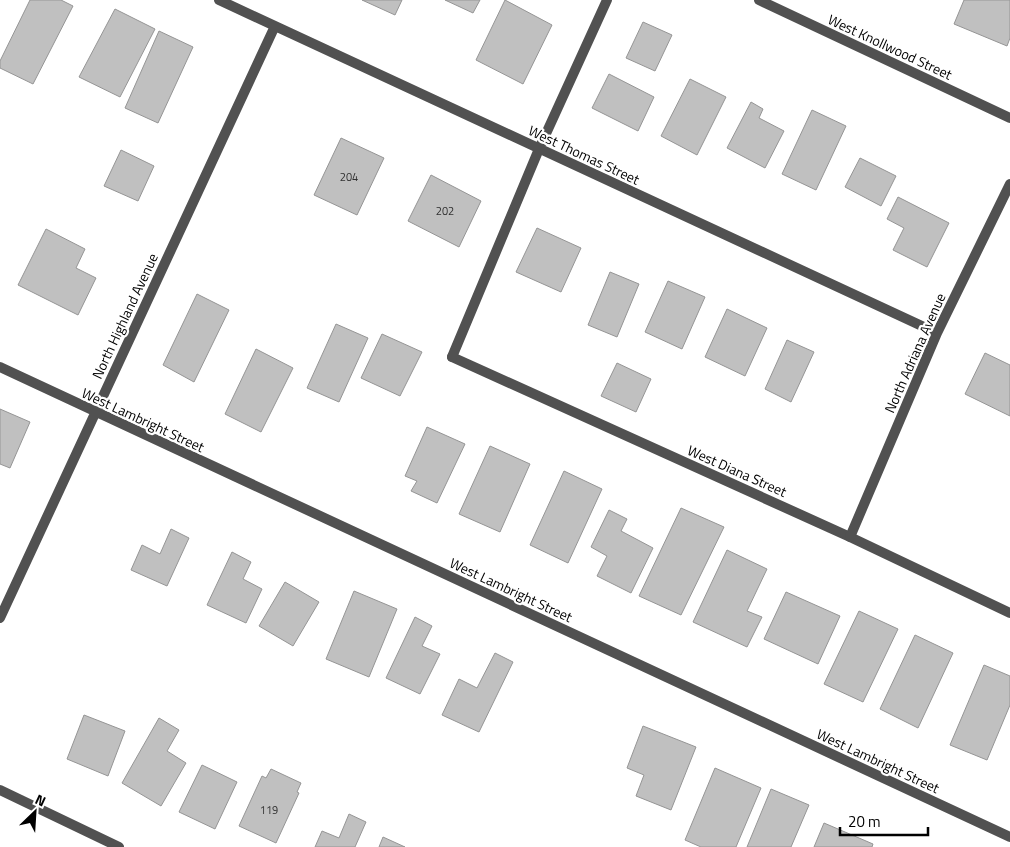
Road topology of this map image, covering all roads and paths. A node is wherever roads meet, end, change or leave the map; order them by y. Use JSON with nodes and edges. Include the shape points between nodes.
{"nodes":[{"id":1,"x":219,"y":0,"type":"edge"},
{"id":2,"x":607,"y":0,"type":"edge"},
{"id":3,"x":759,"y":0,"type":"edge"},
{"id":4,"x":275,"y":26,"type":"junction"},
{"id":5,"x":1010,"y":118,"type":"edge"},
{"id":6,"x":539,"y":149,"type":"junction"},
{"id":7,"x":1010,"y":184,"type":"edge"},
{"id":8,"x":937,"y":334,"type":"junction"},
{"id":9,"x":0,"y":367,"type":"edge"},
{"id":10,"x":95,"y":413,"type":"junction"},
{"id":11,"x":850,"y":537,"type":"junction"},
{"id":12,"x":1010,"y":613,"type":"edge"},
{"id":13,"x":0,"y":618,"type":"edge"},
{"id":14,"x":0,"y":790,"type":"edge"},
{"id":15,"x":1010,"y":837,"type":"edge"},
{"id":16,"x":119,"y":847,"type":"edge"}],
"edges":[{"from":1,"to":4,"type":"street","name":"West Thomas Street"},
{"from":2,"to":6,"type":"street"},
{"from":3,"to":5,"type":"street","name":"West Knollwood Street"},
{"from":4,"to":6,"type":"street","name":"West Thomas Street"},
{"from":4,"to":10,"type":"street","name":"North Highland Avenue"},
{"from":6,"to":8,"type":"street","name":"West Thomas Street"},
{"from":6,"to":11,"type":"street","name":"West Diana Street","via":[[452,357]]},
{"from":7,"to":8,"type":"street","name":"North Adriana Avenue"},
{"from":8,"to":11,"type":"street","name":"North Adriana Avenue"},
{"from":9,"to":10,"type":"street","name":"West Lambright Street"},
{"from":10,"to":13,"type":"street","name":"North Highland Avenue"},
{"from":10,"to":15,"type":"street","name":"West Lambright Street"},
{"from":11,"to":12,"type":"street","name":"West Diana Street"},
{"from":14,"to":16,"type":"street"}]}
